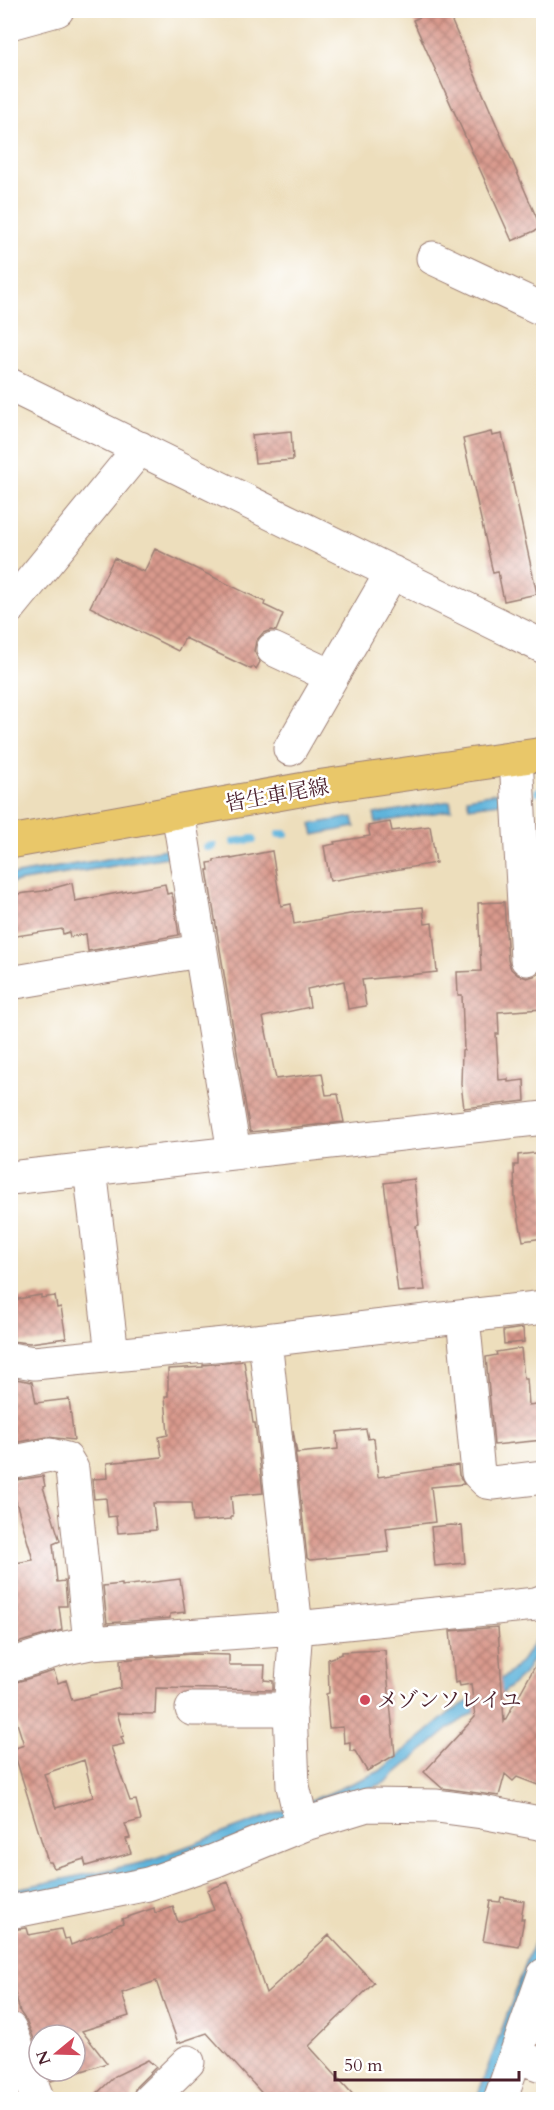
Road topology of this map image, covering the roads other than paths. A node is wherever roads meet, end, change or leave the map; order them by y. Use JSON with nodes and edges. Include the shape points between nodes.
{"nodes":[{"id":1,"x":57,"y":10,"type":"edge"},
{"id":2,"x":10,"y":23,"type":"edge"},
{"id":3,"x":433,"y":258,"type":"dead end"},
{"id":4,"x":543,"y":310,"type":"edge"},
{"id":5,"x":10,"y":385,"type":"edge"},
{"id":6,"x":140,"y":447,"type":"junction"},
{"id":7,"x":392,"y":572,"type":"junction"},
{"id":8,"x":10,"y":607,"type":"edge"},
{"id":9,"x":543,"y":647,"type":"edge"},
{"id":10,"x":273,"y":649,"type":"dead end"},
{"id":11,"x":331,"y":676,"type":"junction"},
{"id":12,"x":290,"y":748,"type":"dead end"},
{"id":13,"x":530,"y":756,"type":"edge"},
{"id":14,"x":178,"y":812,"type":"junction"},
{"id":15,"x":10,"y":842,"type":"edge"},
{"id":16,"x":199,"y":951,"type":"junction"},
{"id":17,"x":527,"y":958,"type":"dead end"},
{"id":18,"x":10,"y":983,"type":"edge"},
{"id":19,"x":543,"y":1118,"type":"edge"},
{"id":20,"x":234,"y":1152,"type":"junction"},
{"id":21,"x":90,"y":1169,"type":"junction"},
{"id":22,"x":10,"y":1178,"type":"edge"},
{"id":23,"x":543,"y":1307,"type":"edge"},
{"id":24,"x":463,"y":1317,"type":"junction"},
{"id":25,"x":265,"y":1340,"type":"junction"},
{"id":26,"x":112,"y":1354,"type":"junction"},
{"id":27,"x":10,"y":1359,"type":"edge"},
{"id":28,"x":10,"y":1463,"type":"edge"},
{"id":29,"x":543,"y":1477,"type":"edge"},
{"id":30,"x":543,"y":1601,"type":"edge"},
{"id":31,"x":296,"y":1628,"type":"junction"},
{"id":32,"x":90,"y":1643,"type":"junction"},
{"id":33,"x":10,"y":1665,"type":"edge"},
{"id":34,"x":192,"y":1709,"type":"dead end"},
{"id":35,"x":290,"y":1709,"type":"junction"},
{"id":36,"x":543,"y":1824,"type":"edge"},
{"id":37,"x":302,"y":1826,"type":"junction"},
{"id":38,"x":10,"y":1912,"type":"edge"},
{"id":39,"x":543,"y":1975,"type":"edge"},
{"id":40,"x":10,"y":2029,"type":"edge"},
{"id":41,"x":530,"y":2061,"type":"edge"},
{"id":42,"x":188,"y":2062,"type":"dead end"},
{"id":43,"x":38,"y":2100,"type":"edge"},
{"id":44,"x":149,"y":2100,"type":"edge"},
{"id":45,"x":500,"y":2100,"type":"edge"}],
"edges":[{"from":1,"to":2,"type":"street"},
{"from":3,"to":4,"type":"street"},
{"from":5,"to":6,"type":"street"},
{"from":6,"to":7,"type":"street"},
{"from":6,"to":8,"type":"street"},
{"from":7,"to":9,"type":"street"},
{"from":7,"to":11,"type":"street"},
{"from":10,"to":11,"type":"street"},
{"from":11,"to":12,"type":"street"},
{"from":13,"to":14,"type":"main road","name":"皆生車尾線","via":[[316,787]]},
{"from":13,"to":17,"type":"street"},
{"from":14,"to":15,"type":"main road","name":"皆生車尾線"},
{"from":14,"to":16,"type":"street"},
{"from":16,"to":18,"type":"street"},
{"from":16,"to":20,"type":"street"},
{"from":19,"to":20,"type":"street"},
{"from":20,"to":21,"type":"street"},
{"from":21,"to":22,"type":"street"},
{"from":21,"to":26,"type":"street"},
{"from":23,"to":24,"type":"street"},
{"from":24,"to":25,"type":"street"},
{"from":24,"to":29,"type":"street","via":[[478,1473],[493,1483]]},
{"from":25,"to":26,"type":"street"},
{"from":25,"to":31,"type":"street"},
{"from":26,"to":27,"type":"street","via":[[34,1363]]},
{"from":28,"to":32,"type":"street","via":[[50,1455],[66,1459],[72,1469]]},
{"from":30,"to":31,"type":"street"},
{"from":31,"to":32,"type":"street"},
{"from":31,"to":35,"type":"street"},
{"from":32,"to":33,"type":"street"},
{"from":34,"to":35,"type":"street"},
{"from":35,"to":37,"type":"street","via":[[293,1785]]},
{"from":36,"to":37,"type":"street","via":[[437,1806],[367,1805]]},
{"from":37,"to":38,"type":"street","via":[[148,1884]]},
{"from":39,"to":41,"type":"street"},
{"from":40,"to":43,"type":"street"},
{"from":41,"to":45,"type":"street"},
{"from":42,"to":44,"type":"street"}]}
